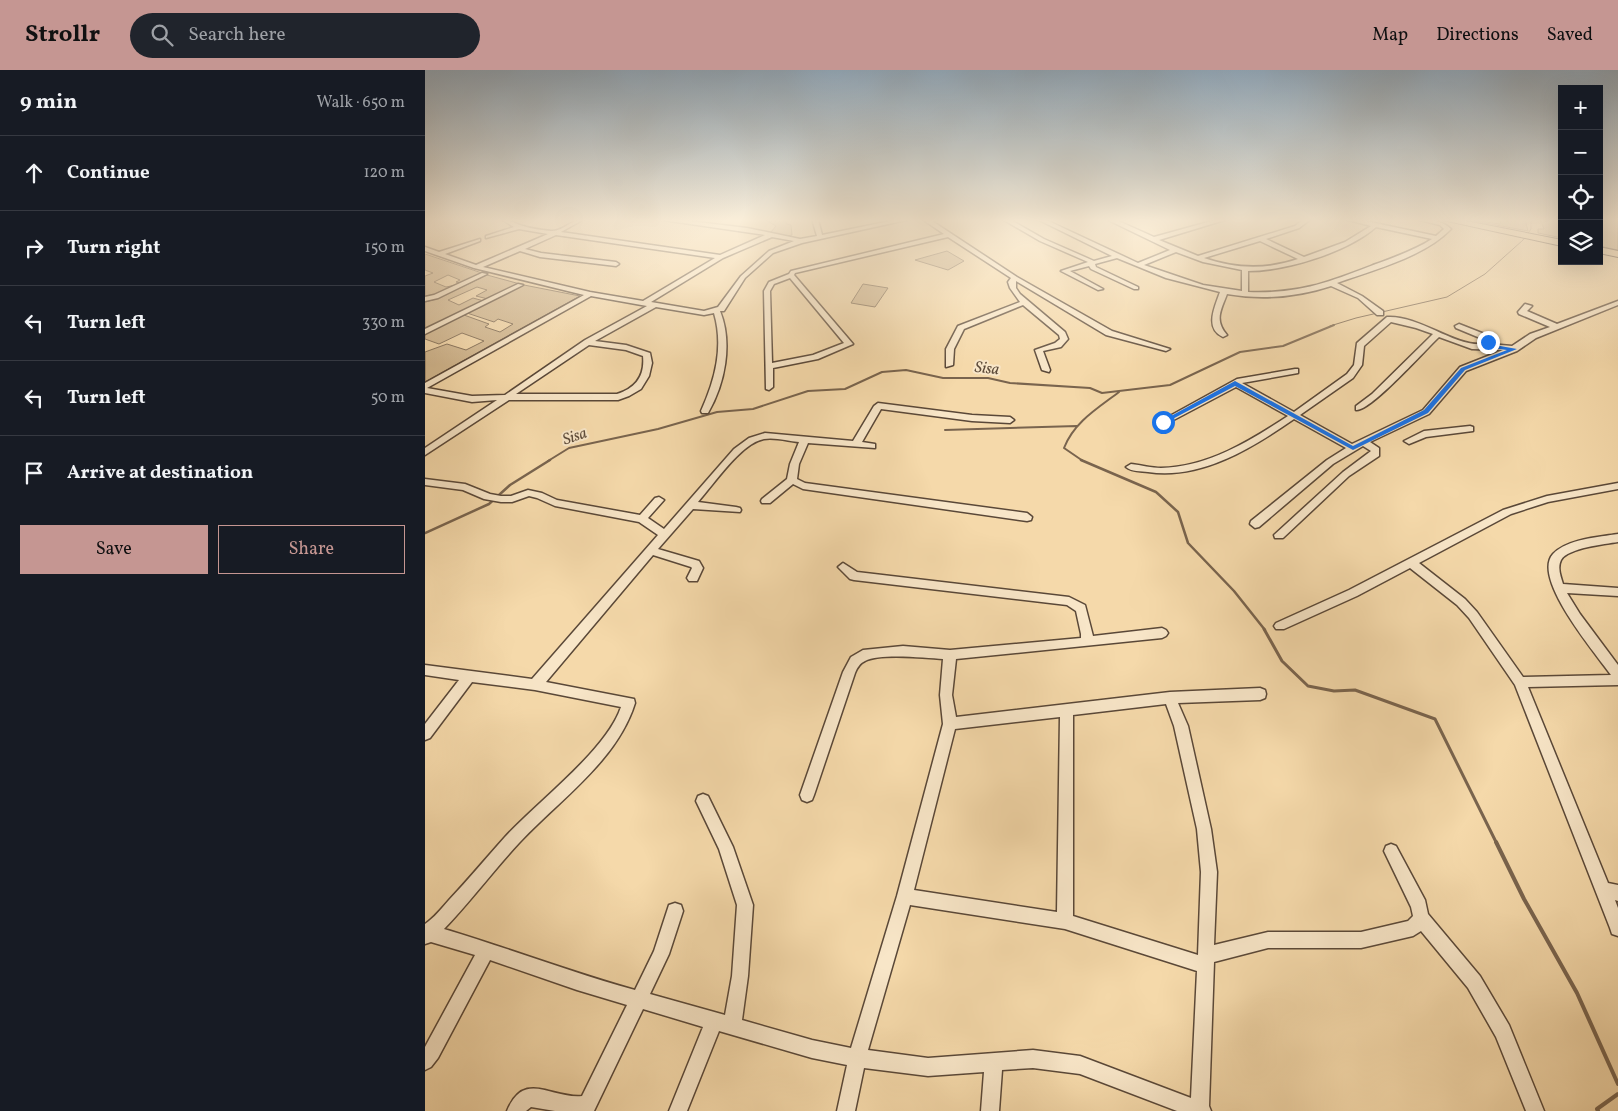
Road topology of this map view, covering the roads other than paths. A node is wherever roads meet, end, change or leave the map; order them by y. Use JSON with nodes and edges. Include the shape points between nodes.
{"nodes":[{"id":1,"x":478,"y":268,"type":"edge"},
{"id":2,"x":703,"y":268,"type":"edge"},
{"id":3,"x":752,"y":268,"type":"edge"},
{"id":4,"x":805,"y":268,"type":"edge"},
{"id":5,"x":999,"y":268,"type":"edge"},
{"id":6,"x":1080,"y":268,"type":"edge"},
{"id":7,"x":1093,"y":268,"type":"edge"},
{"id":8,"x":1147,"y":268,"type":"edge"},
{"id":9,"x":1235,"y":268,"type":"edge"},
{"id":10,"x":1274,"y":268,"type":"edge"},
{"id":11,"x":1372,"y":268,"type":"edge"},
{"id":12,"x":1245,"y":269,"type":"junction"},
{"id":13,"x":484,"y":274,"type":"dead end"},
{"id":14,"x":791,"y":275,"type":"junction"},
{"id":15,"x":1015,"y":278,"type":"junction"},
{"id":16,"x":1331,"y":283,"type":"junction"},
{"id":17,"x":520,"y":285,"type":"dead end"},
{"id":18,"x":1137,"y":288,"type":"dead end"},
{"id":19,"x":1100,"y":289,"type":"dead end"},
{"id":20,"x":1224,"y":292,"type":"junction"},
{"id":21,"x":1245,"y":293,"type":"junction"},
{"id":22,"x":590,"y":294,"type":"junction"},
{"id":23,"x":425,"y":299,"type":"edge"},
{"id":24,"x":1025,"y":302,"type":"junction"},
{"id":25,"x":1618,"y":303,"type":"edge"},
{"id":26,"x":643,"y":304,"type":"junction"},
{"id":27,"x":653,"y":305,"type":"junction"},
{"id":28,"x":1528,"y":306,"type":"dead end"},
{"id":29,"x":717,"y":312,"type":"junction"},
{"id":30,"x":1521,"y":312,"type":"junction"},
{"id":31,"x":1380,"y":313,"type":"dead end"},
{"id":32,"x":1514,"y":319,"type":"dead end"},
{"id":33,"x":1459,"y":326,"type":"dead end"},
{"id":34,"x":1557,"y":327,"type":"junction"},
{"id":35,"x":425,"y":332,"type":"edge"},
{"id":36,"x":1438,"y":334,"type":"junction"},
{"id":37,"x":1223,"y":335,"type":"dead end"},
{"id":38,"x":588,"y":342,"type":"junction"},
{"id":39,"x":1485,"y":346,"type":"junction"},
{"id":40,"x":1167,"y":349,"type":"dead end"},
{"id":41,"x":1514,"y":349,"type":"junction"},
{"id":42,"x":949,"y":365,"type":"dead end"},
{"id":43,"x":769,"y":366,"type":"junction"},
{"id":44,"x":1046,"y":370,"type":"dead end"},
{"id":45,"x":1295,"y":371,"type":"dead end"},
{"id":46,"x":1235,"y":383,"type":"junction"},
{"id":47,"x":425,"y":386,"type":"edge"},
{"id":48,"x":769,"y":387,"type":"dead end"},
{"id":49,"x":425,"y":390,"type":"edge"},
{"id":50,"x":507,"y":397,"type":"junction"},
{"id":51,"x":1359,"y":408,"type":"dead end"},
{"id":52,"x":705,"y":412,"type":"dead end"},
{"id":53,"x":1293,"y":414,"type":"junction"},
{"id":54,"x":1010,"y":420,"type":"dead end"},
{"id":55,"x":1163,"y":422,"type":"dead end"},
{"id":56,"x":1405,"y":424,"type":"junction"},
{"id":57,"x":1470,"y":429,"type":"dead end"},
{"id":58,"x":1424,"y":434,"type":"junction"},
{"id":59,"x":805,"y":439,"type":"junction"},
{"id":60,"x":1409,"y":441,"type":"dead end"},
{"id":61,"x":1363,"y":442,"type":"junction"},
{"id":62,"x":856,"y":444,"type":"junction"},
{"id":63,"x":872,"y":446,"type":"dead end"},
{"id":64,"x":1353,"y":448,"type":"junction"},
{"id":65,"x":425,"y":452,"type":"edge"},
{"id":66,"x":1131,"y":467,"type":"dead end"},
{"id":67,"x":792,"y":480,"type":"junction"},
{"id":68,"x":425,"y":482,"type":"edge"},
{"id":69,"x":1618,"y":486,"type":"edge"},
{"id":70,"x":659,"y":500,"type":"dead end"},
{"id":71,"x":765,"y":501,"type":"dead end"},
{"id":72,"x":692,"y":505,"type":"junction"},
{"id":73,"x":1278,"y":506,"type":"junction"},
{"id":74,"x":736,"y":510,"type":"dead end"},
{"id":75,"x":1027,"y":517,"type":"dead end"},
{"id":76,"x":1297,"y":518,"type":"junction"},
{"id":77,"x":642,"y":519,"type":"junction"},
{"id":78,"x":1255,"y":524,"type":"dead end"},
{"id":79,"x":665,"y":535,"type":"junction"},
{"id":80,"x":1279,"y":535,"type":"dead end"},
{"id":81,"x":1618,"y":538,"type":"edge"},
{"id":82,"x":651,"y":551,"type":"junction"},
{"id":83,"x":1412,"y":564,"type":"junction"},
{"id":84,"x":843,"y":567,"type":"dead end"},
{"id":85,"x":693,"y":578,"type":"dead end"},
{"id":86,"x":1558,"y":588,"type":"junction"},
{"id":87,"x":1618,"y":592,"type":"edge"},
{"id":88,"x":1280,"y":626,"type":"dead end"},
{"id":89,"x":1162,"y":633,"type":"dead end"},
{"id":90,"x":1086,"y":642,"type":"junction"},
{"id":91,"x":950,"y":655,"type":"junction"},
{"id":92,"x":425,"y":670,"type":"edge"},
{"id":93,"x":1618,"y":674,"type":"edge"},
{"id":94,"x":469,"y":676,"type":"junction"},
{"id":95,"x":1618,"y":680,"type":"edge"},
{"id":96,"x":1520,"y":682,"type":"junction"},
{"id":97,"x":535,"y":685,"type":"junction"},
{"id":98,"x":1260,"y":694,"type":"dead end"},
{"id":99,"x":1170,"y":698,"type":"junction"},
{"id":100,"x":1067,"y":711,"type":"junction"},
{"id":101,"x":950,"y":724,"type":"junction"},
{"id":102,"x":425,"y":734,"type":"edge"},
{"id":103,"x":807,"y":795,"type":"dead end"},
{"id":104,"x":703,"y":801,"type":"dead end"},
{"id":105,"x":1391,"y":851,"type":"dead end"},
{"id":106,"x":1610,"y":892,"type":"edge"},
{"id":107,"x":905,"y":896,"type":"junction"},
{"id":108,"x":675,"y":911,"type":"dead end"},
{"id":109,"x":1421,"y":918,"type":"junction"},
{"id":110,"x":1065,"y":921,"type":"junction"},
{"id":111,"x":1618,"y":928,"type":"edge"},
{"id":112,"x":426,"y":934,"type":"edge"},
{"id":113,"x":486,"y":950,"type":"junction"},
{"id":114,"x":1207,"y":961,"type":"junction"},
{"id":115,"x":639,"y":1000,"type":"junction"},
{"id":116,"x":714,"y":1022,"type":"junction"},
{"id":117,"x":732,"y":1026,"type":"junction"},
{"id":118,"x":857,"y":1058,"type":"junction"},
{"id":119,"x":425,"y":1061,"type":"edge"},
{"id":120,"x":995,"y":1062,"type":"junction"},
{"id":121,"x":515,"y":1111,"type":"edge"},
{"id":122,"x":678,"y":1111,"type":"edge"},
{"id":123,"x":846,"y":1111,"type":"edge"},
{"id":124,"x":990,"y":1111,"type":"edge"},
{"id":125,"x":1201,"y":1111,"type":"edge"},
{"id":126,"x":1535,"y":1111,"type":"edge"}],
"edges":[{"from":1,"to":22,"type":"street"},
{"from":2,"to":26,"type":"street"},
{"from":3,"to":29,"type":"street"},
{"from":4,"to":14,"type":"street"},
{"from":5,"to":15,"type":"street"},
{"from":6,"to":19,"type":"street","via":[[1064,272]]},
{"from":7,"to":18,"type":"street"},
{"from":8,"to":20,"type":"street"},
{"from":9,"to":12,"type":"street"},
{"from":10,"to":12,"type":"street"},
{"from":11,"to":16,"type":"street"},
{"from":12,"to":21,"type":"street"},
{"from":13,"to":23,"type":"street"},
{"from":14,"to":43,"type":"street","via":[[771,283],[767,291]]},
{"from":14,"to":43,"type":"street","via":[[849,344],[815,357]]},
{"from":15,"to":24,"type":"street","via":[[1011,286]]},
{"from":15,"to":40,"type":"street","via":[[1109,333]]},
{"from":16,"to":21,"type":"street","via":[[1305,291]]},
{"from":16,"to":31,"type":"street","via":[[1360,297]]},
{"from":17,"to":35,"type":"street"},
{"from":20,"to":21,"type":"street"},
{"from":20,"to":37,"type":"street","via":[[1214,321]]},
{"from":22,"to":26,"type":"street"},
{"from":22,"to":47,"type":"street"},
{"from":24,"to":42,"type":"street","via":[[961,328],[950,349]]},
{"from":24,"to":44,"type":"street","via":[[1064,339],[1058,345],[1039,350]]},
{"from":25,"to":34,"type":"street"},
{"from":26,"to":27,"type":"street"},
{"from":27,"to":29,"type":"street"},
{"from":27,"to":38,"type":"street"},
{"from":28,"to":30,"type":"street"},
{"from":29,"to":52,"type":"street","via":[[723,326],[719,372]]},
{"from":30,"to":32,"type":"street"},
{"from":30,"to":34,"type":"street"},
{"from":33,"to":39,"type":"street","via":[[1489,339]]},
{"from":34,"to":41,"type":"street","via":[[1533,336]]},
{"from":36,"to":39,"type":"street","via":[[1472,347]]},
{"from":36,"to":51,"type":"street"},
{"from":36,"to":53,"type":"street","via":[[1390,319],[1360,345],[1358,365],[1350,376]]},
{"from":38,"to":50,"type":"street"},
{"from":38,"to":50,"type":"street","via":[[639,349],[647,355],[649,369],[645,379],[633,392],[618,397]]},
{"from":39,"to":41,"type":"street"},
{"from":41,"to":56,"type":"street","via":[[1463,369],[1426,412]]},
{"from":43,"to":48,"type":"street"},
{"from":45,"to":46,"type":"street"},
{"from":46,"to":53,"type":"street"},
{"from":46,"to":55,"type":"street"},
{"from":49,"to":50,"type":"street","via":[[471,399]]},
{"from":50,"to":65,"type":"street"},
{"from":53,"to":64,"type":"street"},
{"from":53,"to":66,"type":"street","via":[[1223,459],[1168,473]]},
{"from":54,"to":62,"type":"street","via":[[878,406]]},
{"from":56,"to":58,"type":"street"},
{"from":56,"to":61,"type":"street"},
{"from":57,"to":58,"type":"street"},
{"from":58,"to":60,"type":"street"},
{"from":59,"to":62,"type":"street"},
{"from":59,"to":67,"type":"street","via":[[793,466]]},
{"from":59,"to":72,"type":"street","via":[[765,436],[752,440],[737,451]]},
{"from":61,"to":64,"type":"street"},
{"from":61,"to":76,"type":"street","via":[[1376,450],[1376,454],[1346,474]]},
{"from":62,"to":63,"type":"street"},
{"from":64,"to":73,"type":"street","via":[[1330,462]]},
{"from":67,"to":71,"type":"street"},
{"from":67,"to":75,"type":"street","via":[[803,486]]},
{"from":68,"to":77,"type":"street","via":[[465,486],[488,497],[501,499],[539,494],[555,503]]},
{"from":69,"to":83,"type":"street","via":[[1547,499],[1507,512]]},
{"from":70,"to":77,"type":"street"},
{"from":72,"to":74,"type":"street"},
{"from":72,"to":79,"type":"street"},
{"from":73,"to":76,"type":"street"},
{"from":73,"to":78,"type":"street"},
{"from":76,"to":80,"type":"street"},
{"from":77,"to":79,"type":"street"},
{"from":79,"to":82,"type":"street"},
{"from":81,"to":86,"type":"street","via":[[1590,542],[1556,559],[1553,568]]},
{"from":82,"to":85,"type":"street","via":[[695,564],[698,568]]},
{"from":82,"to":97,"type":"street"},
{"from":83,"to":88,"type":"street"},
{"from":83,"to":96,"type":"street","via":[[1473,615]]},
{"from":84,"to":90,"type":"street","via":[[854,576],[1069,602],[1081,608]]},
{"from":86,"to":87,"type":"street"},
{"from":86,"to":93,"type":"street"},
{"from":89,"to":90,"type":"street"},
{"from":90,"to":91,"type":"street"},
{"from":91,"to":101,"type":"street","via":[[946,695]]},
{"from":91,"to":103,"type":"street","via":[[903,651],[863,655],[855,661]]},
{"from":92,"to":94,"type":"street"},
{"from":94,"to":97,"type":"street"},
{"from":94,"to":102,"type":"street"},
{"from":95,"to":96,"type":"street"},
{"from":96,"to":106,"type":"street"},
{"from":97,"to":112,"type":"street","via":[[629,703],[628,712],[600,751],[515,836]]},
{"from":98,"to":99,"type":"street"},
{"from":99,"to":100,"type":"street"},
{"from":99,"to":114,"type":"street","via":[[1181,726],[1204,829],[1209,872]]},
{"from":100,"to":101,"type":"street"},
{"from":100,"to":110,"type":"street"},
{"from":101,"to":107,"type":"street"},
{"from":104,"to":117,"type":"street","via":[[726,847],[745,906],[740,976]]},
{"from":105,"to":109,"type":"street","via":[[1419,906]]},
{"from":106,"to":111,"type":"street"},
{"from":107,"to":110,"type":"street"},
{"from":107,"to":118,"type":"street"},
{"from":108,"to":115,"type":"street","via":[[661,954]]},
{"from":109,"to":114,"type":"street","via":[[1413,928],[1361,940],[1268,940]]},
{"from":109,"to":126,"type":"street","via":[[1474,982],[1503,1031]]},
{"from":110,"to":114,"type":"street"},
{"from":112,"to":113,"type":"street"},
{"from":113,"to":115,"type":"street"},
{"from":113,"to":119,"type":"street"},
{"from":114,"to":125,"type":"street"},
{"from":115,"to":116,"type":"street"},
{"from":115,"to":121,"type":"street","via":[[589,1103],[575,1107],[529,1097]]},
{"from":116,"to":117,"type":"street"},
{"from":116,"to":122,"type":"street"},
{"from":117,"to":118,"type":"street"},
{"from":118,"to":120,"type":"street","via":[[929,1067]]},
{"from":118,"to":123,"type":"street"},
{"from":120,"to":124,"type":"street"},
{"from":120,"to":125,"type":"street","via":[[1033,1059],[1080,1065]]}]}
